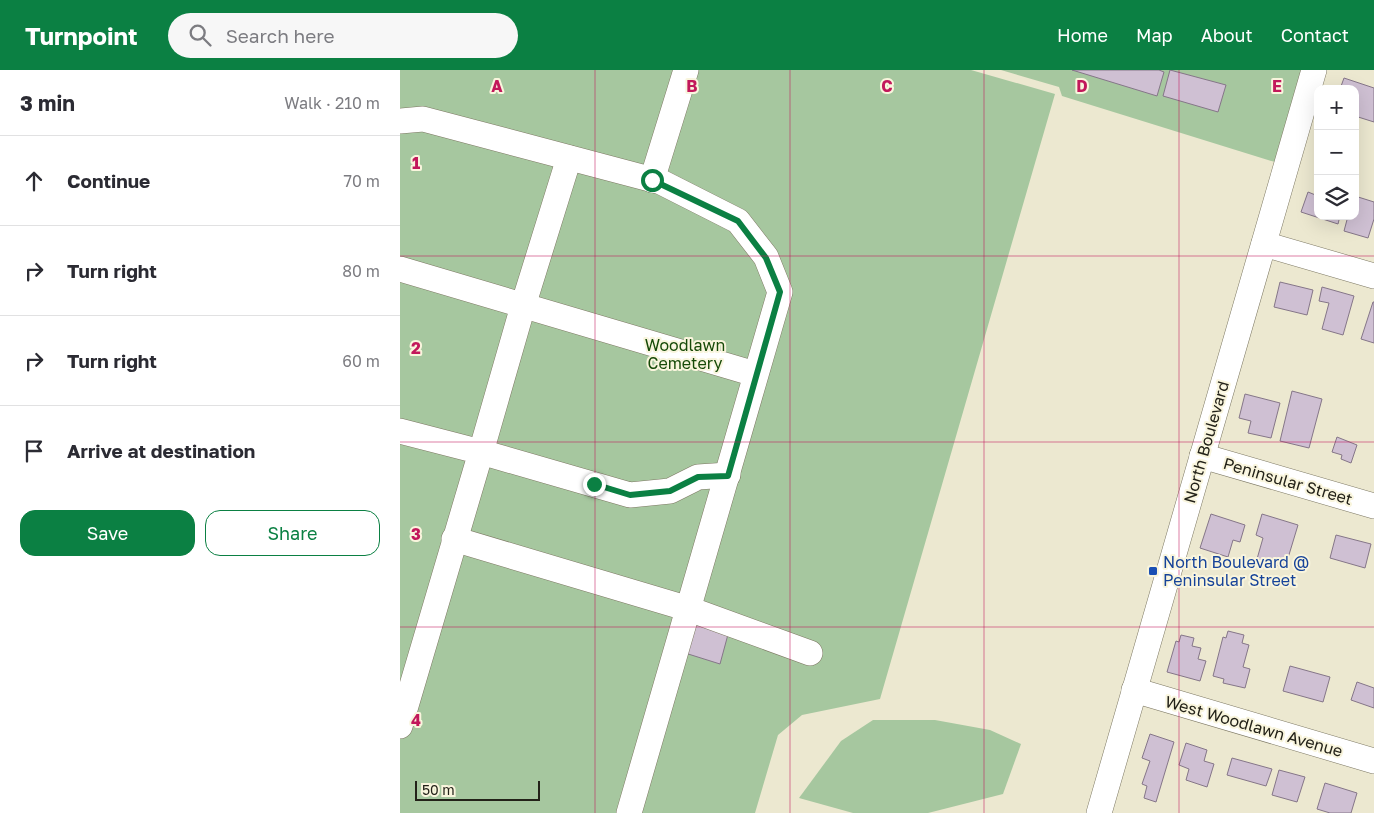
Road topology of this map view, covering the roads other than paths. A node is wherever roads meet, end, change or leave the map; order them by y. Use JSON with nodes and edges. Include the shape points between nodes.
{"nodes":[{"id":1,"x":686,"y":70,"type":"edge"},
{"id":2,"x":1314,"y":70,"type":"edge"},
{"id":3,"x":400,"y":121,"type":"edge"},
{"id":4,"x":570,"y":158,"type":"junction"},
{"id":5,"x":652,"y":180,"type":"junction"},
{"id":6,"x":1264,"y":244,"type":"junction"},
{"id":7,"x":400,"y":269,"type":"edge"},
{"id":8,"x":1374,"y":276,"type":"edge"},
{"id":9,"x":522,"y":306,"type":"junction"},
{"id":10,"x":755,"y":374,"type":"junction"},
{"id":11,"x":400,"y":431,"type":"edge"},
{"id":12,"x":481,"y":452,"type":"junction"},
{"id":13,"x":1202,"y":456,"type":"junction"},
{"id":14,"x":728,"y":476,"type":"junction"},
{"id":15,"x":1374,"y":506,"type":"edge"},
{"id":16,"x":454,"y":539,"type":"junction"},
{"id":17,"x":688,"y":609,"type":"junction"},
{"id":18,"x":810,"y":652,"type":"dead end"},
{"id":19,"x":1134,"y":690,"type":"junction"},
{"id":20,"x":400,"y":726,"type":"edge"},
{"id":21,"x":1374,"y":761,"type":"edge"},
{"id":22,"x":629,"y":813,"type":"edge"},
{"id":23,"x":1099,"y":813,"type":"edge"}],
"edges":[{"from":1,"to":5,"type":"street"},
{"from":2,"to":6,"type":"street","name":"North Boulevard"},
{"from":3,"to":4,"type":"street","via":[[424,119]]},
{"from":4,"to":5,"type":"street"},
{"from":4,"to":9,"type":"street"},
{"from":5,"to":10,"type":"street","via":[[738,221],[766,258],[780,292]]},
{"from":6,"to":8,"type":"street"},
{"from":6,"to":13,"type":"street","name":"North Boulevard"},
{"from":7,"to":9,"type":"street"},
{"from":9,"to":10,"type":"street"},
{"from":9,"to":12,"type":"street"},
{"from":10,"to":14,"type":"street"},
{"from":11,"to":12,"type":"street"},
{"from":12,"to":14,"type":"street","via":[[630,495],[670,491],[698,477]]},
{"from":12,"to":16,"type":"street"},
{"from":13,"to":15,"type":"street","name":"Peninsular Street"},
{"from":13,"to":19,"type":"street","name":"North Boulevard"},
{"from":14,"to":17,"type":"street"},
{"from":16,"to":17,"type":"street"},
{"from":16,"to":20,"type":"street"},
{"from":17,"to":18,"type":"street"},
{"from":17,"to":22,"type":"street"},
{"from":19,"to":21,"type":"street","name":"West Woodlawn Avenue"},
{"from":19,"to":23,"type":"street","name":"North Boulevard"}]}
